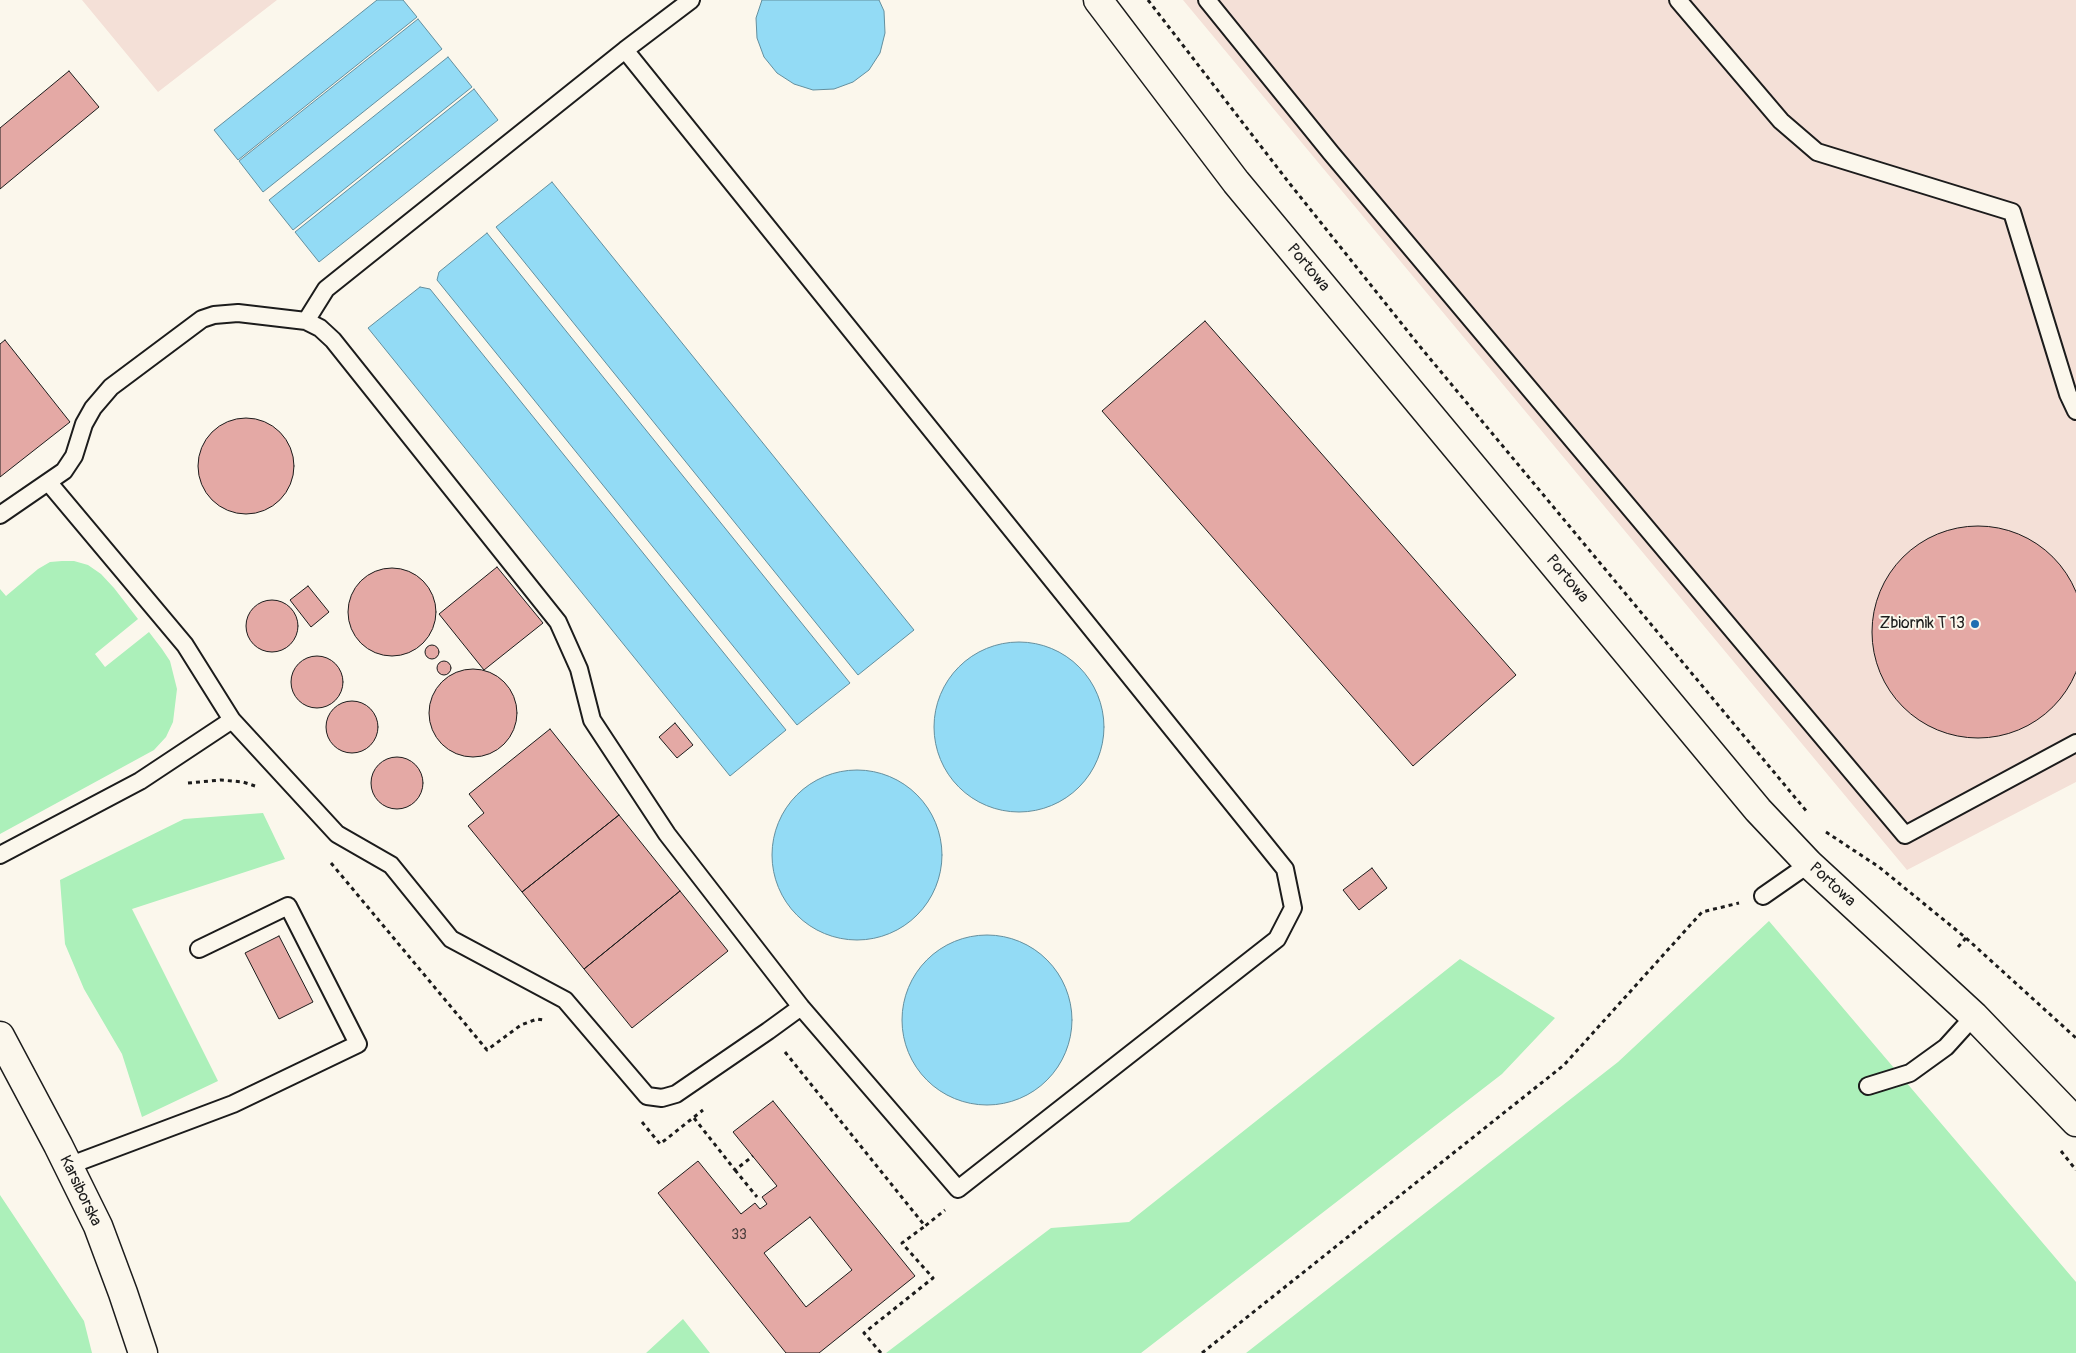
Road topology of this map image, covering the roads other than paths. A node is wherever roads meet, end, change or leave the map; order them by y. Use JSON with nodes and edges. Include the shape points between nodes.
{"nodes":[{"id":1,"x":691,"y":0,"type":"edge"},
{"id":2,"x":1098,"y":0,"type":"edge"},
{"id":3,"x":1207,"y":0,"type":"edge"},
{"id":4,"x":1678,"y":0,"type":"edge"},
{"id":5,"x":625,"y":50,"type":"junction"},
{"id":6,"x":306,"y":321,"type":"junction"},
{"id":7,"x":2076,"y":411,"type":"edge"},
{"id":8,"x":49,"y":482,"type":"junction"},
{"id":9,"x":0,"y":515,"type":"edge"},
{"id":10,"x":232,"y":720,"type":"junction"},
{"id":11,"x":2076,"y":743,"type":"edge"},
{"id":12,"x":0,"y":855,"type":"edge"},
{"id":13,"x":1809,"y":864,"type":"junction"},
{"id":14,"x":1763,"y":896,"type":"road end"},
{"id":15,"x":199,"y":949,"type":"dead end"},
{"id":16,"x":801,"y":1007,"type":"junction"},
{"id":17,"x":1974,"y":1016,"type":"junction"},
{"id":18,"x":0,"y":1036,"type":"edge"},
{"id":19,"x":1868,"y":1086,"type":"dead end"},
{"id":20,"x":2076,"y":1122,"type":"edge"},
{"id":21,"x":68,"y":1166,"type":"junction"},
{"id":22,"x":143,"y":1353,"type":"edge"}],
"edges":[{"from":1,"to":5,"type":"lane"},
{"from":2,"to":13,"type":"street","name":"Portowa","via":[[1236,182],[1758,810]]},
{"from":3,"to":11,"type":"lane","via":[[1331,153],[1905,835]]},
{"from":4,"to":7,"type":"lane","via":[[1781,121],[1817,152],[2012,212]]},
{"from":5,"to":6,"type":"lane","via":[[326,289]]},
{"from":5,"to":16,"type":"lane","via":[[1285,869],[1293,908],[1277,939],[958,1189]]},
{"from":6,"to":8,"type":"lane","via":[[238,313],[214,315],[202,320],[110,388],[88,416],[74,456],[64,471]]},
{"from":6,"to":16,"type":"lane","via":[[320,328],[332,340],[558,622],[579,669],[592,720],[667,834]]},
{"from":8,"to":9,"type":"lane"},
{"from":8,"to":10,"type":"lane","via":[[185,645]]},
{"from":10,"to":12,"type":"lane","via":[[140,781]]},
{"from":10,"to":16,"type":"lane","via":[[337,834],[391,865],[451,939],[565,1000],[647,1096],[662,1098],[676,1094]]},
{"from":13,"to":14,"type":"lane"},
{"from":13,"to":17,"type":"street","name":"Portowa"},
{"from":15,"to":21,"type":"lane","via":[[288,906],[358,1044],[233,1104]]},
{"from":17,"to":19,"type":"lane","via":[[1946,1047],[1910,1073]]},
{"from":17,"to":20,"type":"street","name":"Portowa"},
{"from":18,"to":21,"type":"street","name":"Karsiborska"},
{"from":21,"to":22,"type":"street","name":"Karsiborska","via":[[98,1226]]}]}
